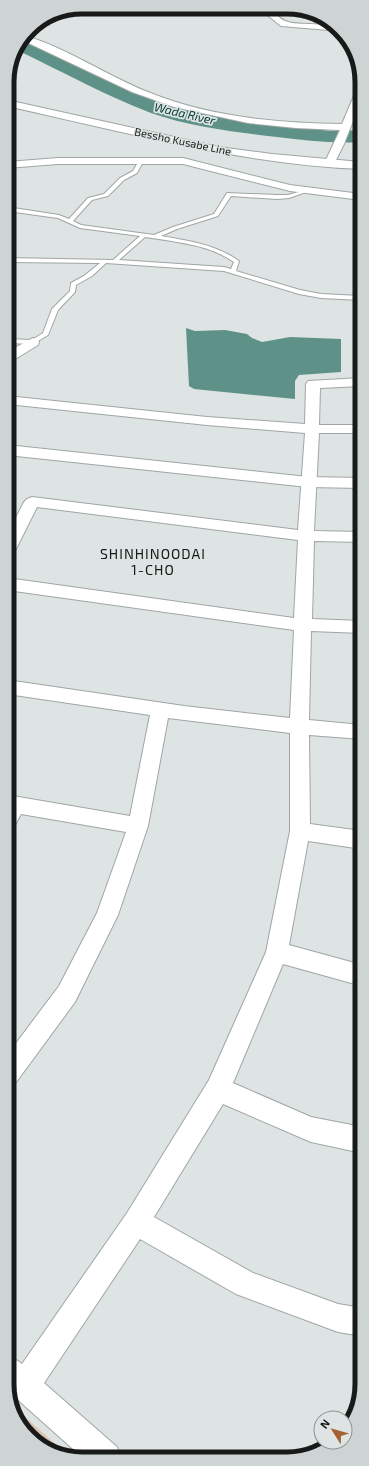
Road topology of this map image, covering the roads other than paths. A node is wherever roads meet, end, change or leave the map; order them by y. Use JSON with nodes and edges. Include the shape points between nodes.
{"nodes":[{"id":1,"x":271,"y":14,"type":"edge"},
{"id":2,"x":329,"y":28,"type":"edge"},
{"id":3,"x":29,"y":40,"type":"edge"},
{"id":4,"x":14,"y":105,"type":"edge"},
{"id":5,"x":355,"y":105,"type":"edge"},
{"id":6,"x":345,"y":128,"type":"junction"},
{"id":7,"x":142,"y":160,"type":"junction"},
{"id":8,"x":14,"y":164,"type":"edge"},
{"id":9,"x":329,"y":164,"type":"junction"},
{"id":10,"x":355,"y":166,"type":"edge"},
{"id":11,"x":307,"y":190,"type":"junction"},
{"id":12,"x":355,"y":196,"type":"edge"},
{"id":13,"x":14,"y":210,"type":"edge"},
{"id":14,"x":70,"y":221,"type":"junction"},
{"id":15,"x":144,"y":235,"type":"junction"},
{"id":16,"x":154,"y":237,"type":"junction"},
{"id":17,"x":14,"y":260,"type":"edge"},
{"id":18,"x":105,"y":261,"type":"junction"},
{"id":19,"x":114,"y":262,"type":"junction"},
{"id":20,"x":232,"y":271,"type":"junction"},
{"id":21,"x":355,"y":298,"type":"edge"},
{"id":22,"x":14,"y":341,"type":"edge"},
{"id":23,"x":33,"y":342,"type":"junction"},
{"id":24,"x":14,"y":354,"type":"edge"},
{"id":25,"x":355,"y":382,"type":"edge"},
{"id":26,"x":14,"y":402,"type":"edge"},
{"id":27,"x":312,"y":429,"type":"junction"},
{"id":28,"x":355,"y":429,"type":"edge"},
{"id":29,"x":14,"y":451,"type":"edge"},
{"id":30,"x":308,"y":482,"type":"junction"},
{"id":31,"x":355,"y":483,"type":"edge"},
{"id":32,"x":307,"y":536,"type":"junction"},
{"id":33,"x":14,"y":537,"type":"edge"},
{"id":34,"x":355,"y":537,"type":"edge"},
{"id":35,"x":14,"y":585,"type":"edge"},
{"id":36,"x":303,"y":625,"type":"junction"},
{"id":37,"x":355,"y":627,"type":"edge"},
{"id":38,"x":14,"y":688,"type":"edge"},
{"id":39,"x":160,"y":711,"type":"junction"},
{"id":40,"x":299,"y":728,"type":"junction"},
{"id":41,"x":355,"y":732,"type":"edge"},
{"id":42,"x":14,"y":810,"type":"edge"},
{"id":43,"x":138,"y":826,"type":"junction"},
{"id":44,"x":300,"y":831,"type":"junction"},
{"id":45,"x":355,"y":839,"type":"edge"},
{"id":46,"x":276,"y":952,"type":"junction"},
{"id":47,"x":355,"y":974,"type":"edge"},
{"id":48,"x":14,"y":1065,"type":"edge"},
{"id":49,"x":218,"y":1089,"type":"junction"},
{"id":50,"x":355,"y":1138,"type":"edge"},
{"id":51,"x":136,"y":1222,"type":"junction"},
{"id":52,"x":355,"y":1321,"type":"edge"},
{"id":53,"x":16,"y":1379,"type":"edge"},
{"id":54,"x":99,"y":1452,"type":"edge"}],
"edges":[{"from":1,"to":2,"type":"street","via":[[284,24]]},
{"from":3,"to":6,"type":"street","via":[[153,98],[194,110],[286,126]]},
{"from":4,"to":9,"type":"main road","name":"Bessho Kusabe Line","via":[[212,148]]},
{"from":5,"to":6,"type":"street"},
{"from":6,"to":9,"type":"street"},
{"from":7,"to":8,"type":"street"},
{"from":7,"to":11,"type":"street","via":[[183,161]]},
{"from":7,"to":14,"type":"lane","via":[[135,172],[122,179],[106,195],[90,199]]},
{"from":9,"to":10,"type":"main road","name":"Bessho Kusabe Line"},
{"from":11,"to":12,"type":"street"},
{"from":11,"to":16,"type":"lane","via":[[277,197],[229,194],[216,215]]},
{"from":13,"to":14,"type":"lane"},
{"from":14,"to":15,"type":"lane","via":[[80,226]]},
{"from":15,"to":16,"type":"lane"},
{"from":15,"to":19,"type":"lane"},
{"from":16,"to":20,"type":"lane","via":[[216,249],[237,262]]},
{"from":17,"to":18,"type":"lane"},
{"from":18,"to":19,"type":"lane"},
{"from":18,"to":23,"type":"lane","via":[[97,270],[73,284],[73,291],[55,309],[46,334]]},
{"from":19,"to":20,"type":"lane"},
{"from":20,"to":21,"type":"lane","via":[[299,292]]},
{"from":22,"to":23,"type":"lane"},
{"from":23,"to":24,"type":"street"},
{"from":25,"to":27,"type":"street","via":[[313,384]]},
{"from":26,"to":27,"type":"street"},
{"from":27,"to":28,"type":"street"},
{"from":27,"to":30,"type":"street"},
{"from":29,"to":30,"type":"main road"},
{"from":30,"to":31,"type":"main road"},
{"from":30,"to":32,"type":"street"},
{"from":32,"to":33,"type":"street","via":[[32,502]]},
{"from":32,"to":34,"type":"street"},
{"from":32,"to":36,"type":"street"},
{"from":35,"to":36,"type":"street"},
{"from":36,"to":37,"type":"street"},
{"from":36,"to":40,"type":"street"},
{"from":38,"to":39,"type":"street"},
{"from":39,"to":40,"type":"street"},
{"from":39,"to":43,"type":"street"},
{"from":40,"to":41,"type":"street"},
{"from":40,"to":44,"type":"street"},
{"from":42,"to":43,"type":"street"},
{"from":43,"to":48,"type":"street","via":[[107,915],[67,994]]},
{"from":44,"to":45,"type":"street"},
{"from":44,"to":46,"type":"street"},
{"from":46,"to":47,"type":"street"},
{"from":46,"to":49,"type":"street"},
{"from":49,"to":50,"type":"street","via":[[311,1129]]},
{"from":49,"to":51,"type":"street"},
{"from":51,"to":52,"type":"street","via":[[246,1284],[338,1318]]},
{"from":51,"to":53,"type":"street"},
{"from":53,"to":54,"type":"street"}]}
